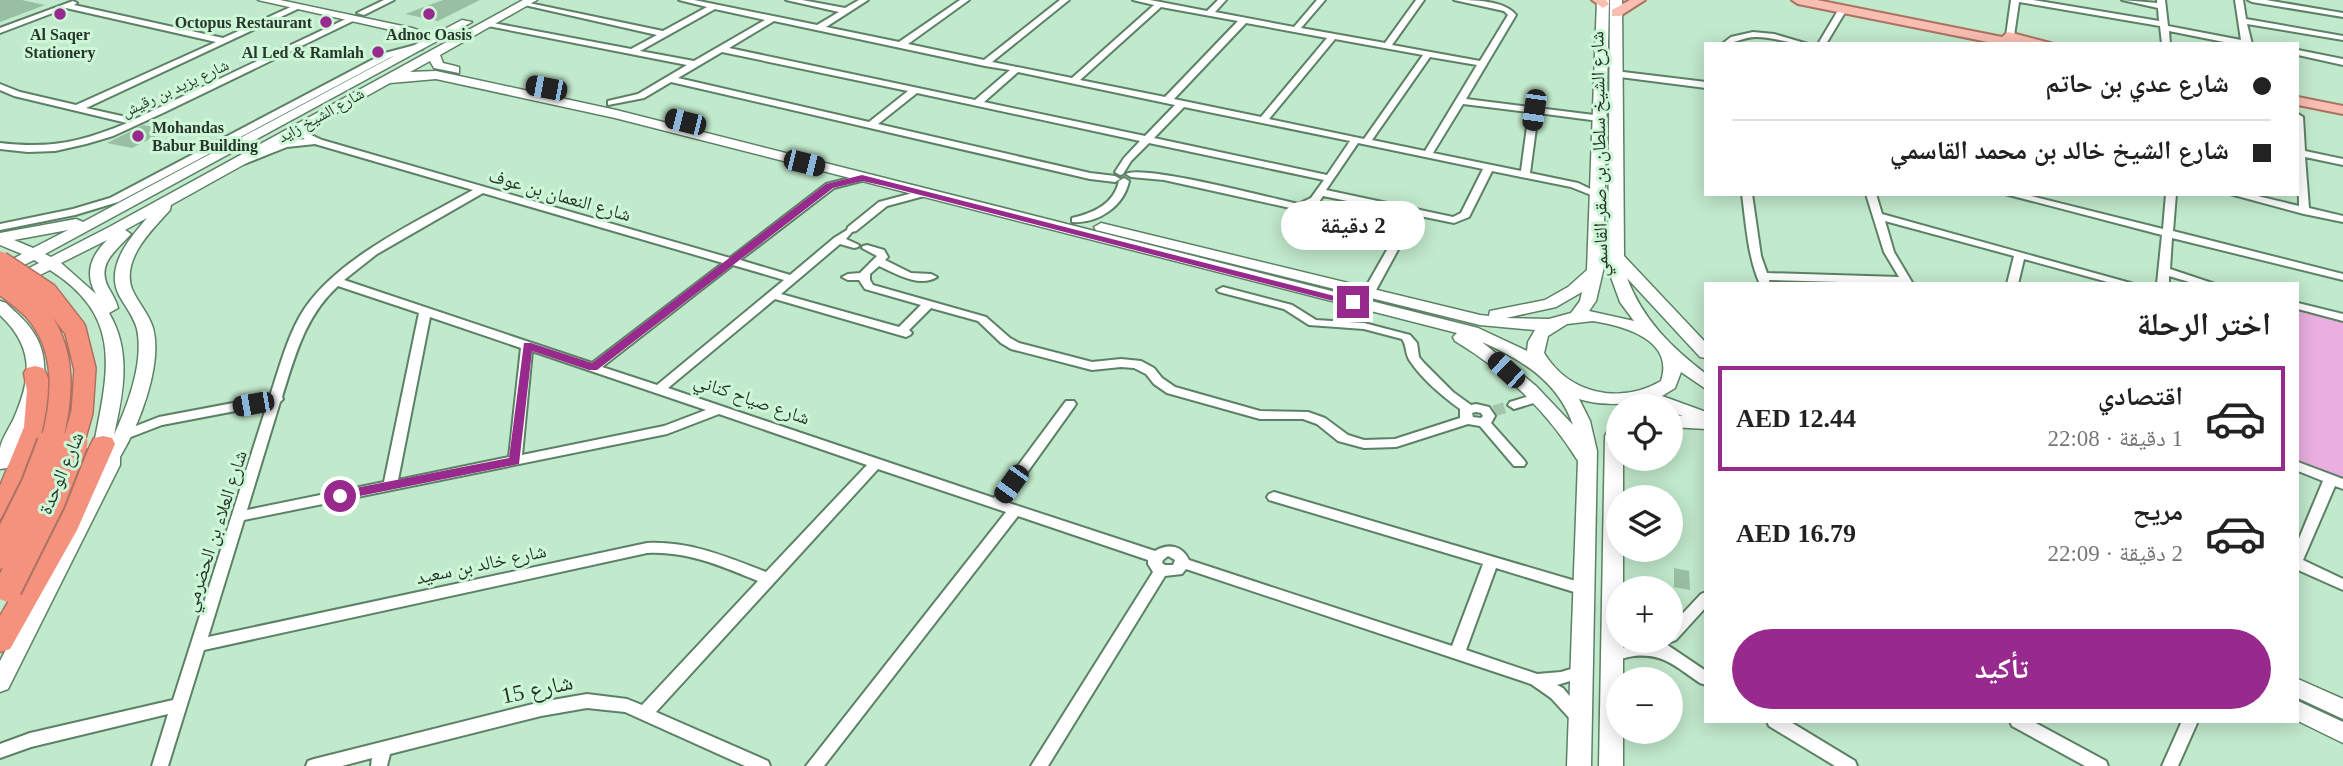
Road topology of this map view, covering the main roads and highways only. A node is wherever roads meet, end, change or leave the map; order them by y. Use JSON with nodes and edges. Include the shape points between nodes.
{"nodes":[{"id":1,"x":1639,"y":0,"type":"edge"},
{"id":2,"x":1798,"y":0,"type":"edge"},
{"id":3,"x":1838,"y":3,"type":"edge"},
{"id":4,"x":1607,"y":4,"type":"edge"},
{"id":5,"x":1888,"y":17,"type":"junction"},
{"id":6,"x":1933,"y":20,"type":"junction"},
{"id":7,"x":2014,"y":40,"type":"edge"},
{"id":8,"x":2299,"y":94,"type":"edge"},
{"id":9,"x":2299,"y":101,"type":"edge"},
{"id":10,"x":2343,"y":104,"type":"edge"},
{"id":11,"x":2343,"y":110,"type":"edge"},
{"id":12,"x":0,"y":262,"type":"edge"},
{"id":13,"x":0,"y":282,"type":"edge"},
{"id":14,"x":35,"y":373,"type":"road end"},
{"id":15,"x":112,"y":445,"type":"road end"},
{"id":16,"x":0,"y":510,"type":"edge"},
{"id":17,"x":0,"y":555,"type":"edge"},
{"id":18,"x":4,"y":595,"type":"edge"},
{"id":19,"x":0,"y":641,"type":"edge"}],
"edges":[{"from":1,"to":4,"type":"main road"},
{"from":2,"to":3,"type":"main road"},
{"from":3,"to":5,"type":"main road"},
{"from":3,"to":6,"type":"main road"},
{"from":5,"to":6,"type":"main road","via":[[1883,14]]},
{"from":5,"to":7,"type":"main road"},
{"from":6,"to":7,"type":"main road"},
{"from":8,"to":10,"type":"main road"},
{"from":9,"to":11,"type":"main road"},
{"from":12,"to":18,"type":"highway","name":"شارع الوحدة","bridge":true,"via":[[37,283],[69,318],[82,350],[87,388],[74,449]]},
{"from":13,"to":17,"type":"highway","name":"شارع الوحدة","bridge":true,"via":[[41,319],[52,337],[62,379],[57,430],[48,459]]},
{"from":14,"to":16,"type":"highway","via":[[40,398],[35,433]]},
{"from":15,"to":19,"type":"highway"}]}
